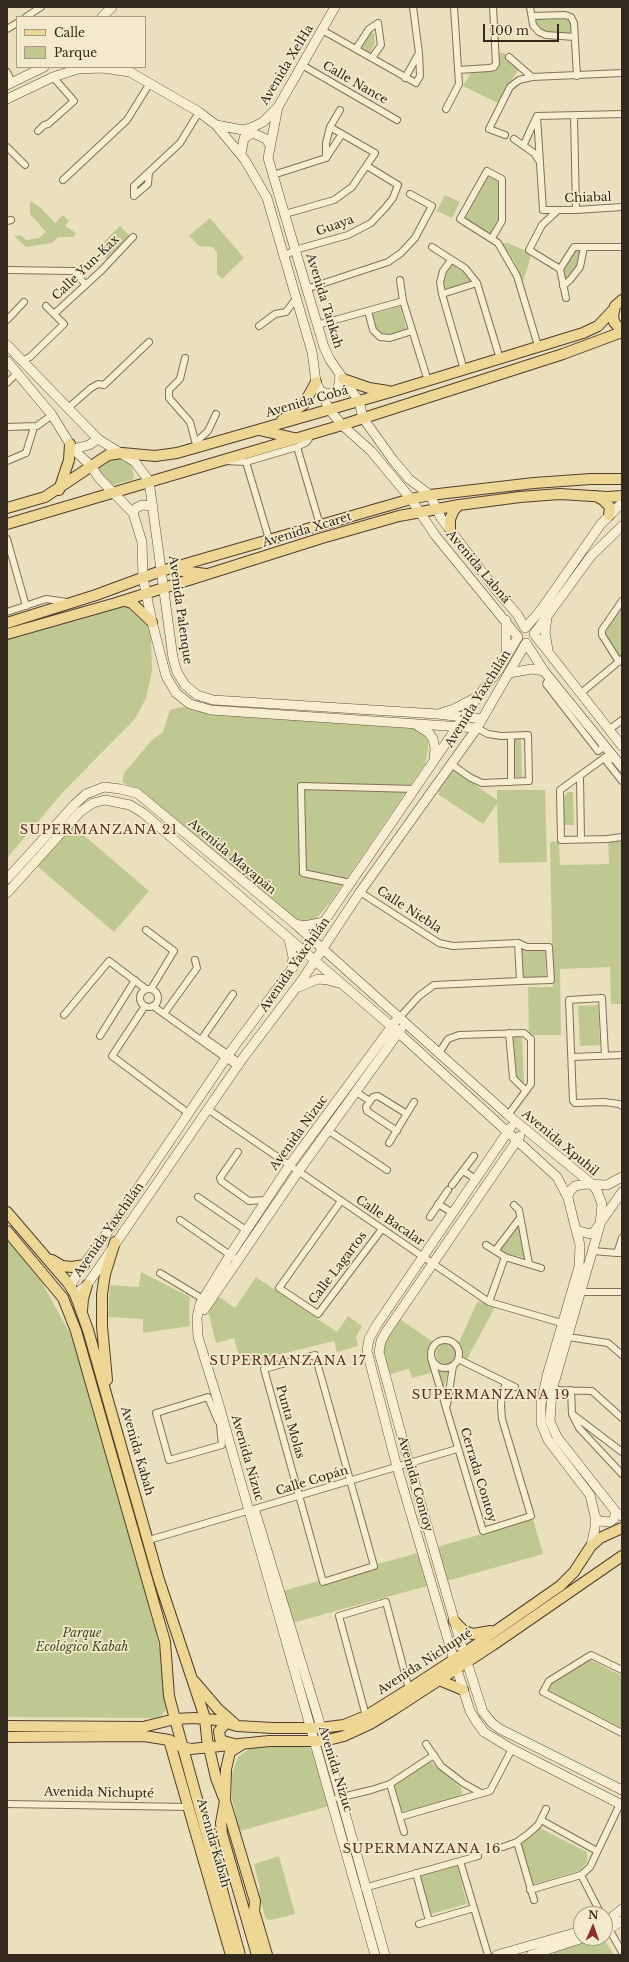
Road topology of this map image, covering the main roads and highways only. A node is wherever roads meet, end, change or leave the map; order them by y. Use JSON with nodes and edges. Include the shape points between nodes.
{"nodes":[{"id":1,"x":619,"y":302,"type":"edge"},
{"id":2,"x":622,"y":332,"type":"edge"},
{"id":3,"x":582,"y":333,"type":"junction"},
{"id":4,"x":569,"y":352,"type":"junction"},
{"id":5,"x":464,"y":370,"type":"junction"},
{"id":6,"x":342,"y":377,"type":"road end"},
{"id":7,"x":481,"y":380,"type":"junction"},
{"id":8,"x":318,"y":386,"type":"road end"},
{"id":9,"x":394,"y":391,"type":"junction"},
{"id":10,"x":274,"y":425,"type":"junction"},
{"id":11,"x":257,"y":430,"type":"junction"},
{"id":12,"x":296,"y":443,"type":"junction"},
{"id":13,"x":72,"y":447,"type":"road end"},
{"id":14,"x":622,"y":479,"type":"edge"},
{"id":15,"x":59,"y":490,"type":"junction"},
{"id":16,"x":477,"y":490,"type":"junction"},
{"id":17,"x":596,"y":496,"type":"junction"},
{"id":18,"x":622,"y":496,"type":"edge"},
{"id":19,"x":520,"y":497,"type":"junction"},
{"id":20,"x":460,"y":505,"type":"junction"},
{"id":21,"x":7,"y":508,"type":"edge"},
{"id":22,"x":381,"y":508,"type":"junction"},
{"id":23,"x":7,"y":514,"type":"edge"},
{"id":24,"x":39,"y":514,"type":"junction"},
{"id":25,"x":610,"y":514,"type":"road end"},
{"id":26,"x":7,"y":524,"type":"edge"},
{"id":27,"x":320,"y":525,"type":"junction"},
{"id":28,"x":362,"y":526,"type":"junction"},
{"id":29,"x":449,"y":527,"type":"road end"},
{"id":30,"x":290,"y":548,"type":"junction"},
{"id":31,"x":165,"y":571,"type":"junction"},
{"id":32,"x":209,"y":574,"type":"junction"},
{"id":33,"x":124,"y":601,"type":"junction"},
{"id":34,"x":61,"y":606,"type":"junction"},
{"id":35,"x":152,"y":622,"type":"road end"},
{"id":36,"x":7,"y":623,"type":"edge"},
{"id":37,"x":32,"y":627,"type":"junction"},
{"id":38,"x":7,"y":634,"type":"edge"},
{"id":39,"x":7,"y":1212,"type":"edge"},
{"id":40,"x":7,"y":1231,"type":"edge"},
{"id":41,"x":115,"y":1242,"type":"road end"},
{"id":42,"x":46,"y":1256,"type":"junction"},
{"id":43,"x":84,"y":1265,"type":"road end"},
{"id":44,"x":50,"y":1282,"type":"junction"},
{"id":45,"x":87,"y":1285,"type":"road end"},
{"id":46,"x":71,"y":1292,"type":"junction"},
{"id":47,"x":69,"y":1313,"type":"junction"},
{"id":48,"x":82,"y":1316,"type":"junction"},
{"id":49,"x":112,"y":1409,"type":"junction"},
{"id":50,"x":622,"y":1528,"type":"edge"},
{"id":51,"x":622,"y":1556,"type":"edge"},
{"id":52,"x":579,"y":1565,"type":"junction"},
{"id":53,"x":592,"y":1576,"type":"junction"},
{"id":54,"x":454,"y":1621,"type":"road end"},
{"id":55,"x":498,"y":1629,"type":"junction"},
{"id":56,"x":465,"y":1658,"type":"junction"},
{"id":57,"x":455,"y":1664,"type":"junction"},
{"id":58,"x":193,"y":1680,"type":"junction"},
{"id":59,"x":439,"y":1680,"type":"junction"},
{"id":60,"x":463,"y":1690,"type":"road end"},
{"id":61,"x":391,"y":1706,"type":"junction"},
{"id":62,"x":205,"y":1718,"type":"junction"},
{"id":63,"x":175,"y":1719,"type":"junction"},
{"id":64,"x":226,"y":1723,"type":"junction"},
{"id":65,"x":7,"y":1726,"type":"edge"},
{"id":66,"x":237,"y":1726,"type":"junction"},
{"id":67,"x":144,"y":1731,"type":"junction"},
{"id":68,"x":7,"y":1737,"type":"edge"},
{"id":69,"x":169,"y":1740,"type":"junction"},
{"id":70,"x":247,"y":1742,"type":"junction"},
{"id":71,"x":235,"y":1744,"type":"junction"},
{"id":72,"x":182,"y":1747,"type":"junction"},
{"id":73,"x":209,"y":1748,"type":"junction"},
{"id":74,"x":195,"y":1796,"type":"junction"},
{"id":75,"x":225,"y":1801,"type":"junction"},
{"id":76,"x":193,"y":1819,"type":"junction"},
{"id":77,"x":254,"y":1911,"type":"junction"},
{"id":78,"x":231,"y":1955,"type":"edge"},
{"id":79,"x":240,"y":1955,"type":"edge"},
{"id":80,"x":256,"y":1955,"type":"edge"},
{"id":81,"x":267,"y":1955,"type":"edge"},
{"id":82,"x":274,"y":1955,"type":"edge"}],
"edges":[{"from":1,"to":2,"type":"main road","via":[[612,316]]},
{"from":1,"to":3,"type":"main road","name":"Avenida Cobá","via":[[598,326]]},
{"from":2,"to":4,"type":"main road"},
{"from":3,"to":4,"type":"main road"},
{"from":3,"to":5,"type":"main road","name":"Avenida Cobá"},
{"from":4,"to":7,"type":"main road"},
{"from":5,"to":7,"type":"main road"},
{"from":5,"to":9,"type":"main road","name":"Avenida Cobá"},
{"from":6,"to":9,"type":"main road","via":[[369,388]]},
{"from":7,"to":12,"type":"main road","via":[[312,434]]},
{"from":8,"to":10,"type":"main road","via":[[304,404]]},
{"from":9,"to":10,"type":"main road","name":"Avenida Cobá"},
{"from":10,"to":11,"type":"main road","name":"Avenida Cobá"},
{"from":11,"to":12,"type":"main road"},
{"from":11,"to":15,"type":"main road","name":"Avenida Cobá","via":[[155,456],[122,453],[108,455]]},
{"from":12,"to":24,"type":"main road","via":[[222,460]]},
{"from":13,"to":15,"type":"main road"},
{"from":14,"to":16,"type":"main road","via":[[548,482]]},
{"from":15,"to":21,"type":"main road","name":"Avenida Cobá","via":[[45,497]]},
{"from":16,"to":19,"type":"main road"},
{"from":16,"to":22,"type":"main road","name":"Avenida Xcaret","via":[[430,495]]},
{"from":17,"to":18,"type":"main road","name":"Avenida Xcaret"},
{"from":17,"to":19,"type":"main road","name":"Avenida Xcaret","via":[[560,494]]},
{"from":17,"to":25,"type":"main road","via":[[610,507]]},
{"from":19,"to":20,"type":"main road","name":"Avenida Xcaret"},
{"from":20,"to":28,"type":"main road","name":"Avenida Xcaret","via":[[399,516]]},
{"from":20,"to":29,"type":"main road","via":[[454,510]]},
{"from":22,"to":27,"type":"main road","name":"Avenida Xcaret"},
{"from":22,"to":28,"type":"main road"},
{"from":23,"to":24,"type":"main road"},
{"from":24,"to":26,"type":"main road"},
{"from":27,"to":30,"type":"main road"},
{"from":27,"to":31,"type":"main road","name":"Avenida Xcaret"},
{"from":28,"to":30,"type":"main road","name":"Avenida Xcaret"},
{"from":30,"to":32,"type":"main road","name":"Avenida Xcaret"},
{"from":31,"to":32,"type":"main road"},
{"from":31,"to":34,"type":"main road","name":"Avenida Xcaret"},
{"from":32,"to":33,"type":"main road","name":"Avenida Xcaret"},
{"from":33,"to":35,"type":"main road","via":[[132,603]]},
{"from":33,"to":37,"type":"main road","name":"Avenida Xcaret"},
{"from":34,"to":36,"type":"main road","name":"Avenida Xcaret"},
{"from":34,"to":37,"type":"main road"},
{"from":37,"to":38,"type":"main road","name":"Avenida Xcaret"},
{"from":39,"to":42,"type":"main road","name":"Avenida Kabah"},
{"from":40,"to":44,"type":"main road","name":"Avenida Kabah"},
{"from":41,"to":49,"type":"main road","via":[[102,1294],[103,1334]]},
{"from":42,"to":43,"type":"main road","via":[[62,1266],[72,1268]]},
{"from":42,"to":46,"type":"main road","name":"Avenida Kabah"},
{"from":44,"to":46,"type":"main road"},
{"from":44,"to":47,"type":"main road","name":"Avenida Kabah","via":[[63,1298]]},
{"from":45,"to":48,"type":"main road"},
{"from":46,"to":47,"type":"main road"},
{"from":46,"to":48,"type":"main road","name":"Avenida Kabah"},
{"from":47,"to":63,"type":"main road","name":"Avenida Kabah","via":[[165,1642],[169,1696]]},
{"from":48,"to":49,"type":"main road","name":"Avenida Kabah"},
{"from":49,"to":58,"type":"main road","name":"Avenida Kabah","via":[[159,1580]]},
{"from":50,"to":52,"type":"main road","name":"Avenida Nichupté","via":[[600,1538],[591,1546]]},
{"from":51,"to":53,"type":"main road","name":"Avenida Nichupté"},
{"from":52,"to":53,"type":"main road","via":[[581,1575]]},
{"from":52,"to":55,"type":"main road","name":"Avenida Nichupté","via":[[560,1586]]},
{"from":53,"to":56,"type":"main road","name":"Avenida Nichupté"},
{"from":54,"to":55,"type":"main road","via":[[464,1631],[473,1634]]},
{"from":55,"to":56,"type":"main road","name":"Avenida Nichupté"},
{"from":56,"to":57,"type":"main road","name":"Avenida Nichupté"},
{"from":57,"to":59,"type":"main road","name":"Avenida Nichupté"},
{"from":57,"to":61,"type":"main road","name":"Avenida Nichupté","via":[[409,1689]]},
{"from":58,"to":62,"type":"main road","name":"Avenida Kabah"},
{"from":58,"to":66,"type":"main road"},
{"from":59,"to":60,"type":"main road"},
{"from":59,"to":61,"type":"main road","name":"Avenida Nichupté"},
{"from":61,"to":66,"type":"main road","name":"Avenida Nichupté","via":[[344,1725],[320,1728]]},
{"from":61,"to":70,"type":"main road","name":"Avenida Nichupté","via":[[362,1728],[324,1741]]},
{"from":62,"to":63,"type":"main road","name":"Avenida Nichupté"},
{"from":62,"to":64,"type":"main road","name":"Avenida Nichupté"},
{"from":62,"to":73,"type":"main road","name":"Avenida Kabah"},
{"from":63,"to":67,"type":"main road"},
{"from":63,"to":72,"type":"main road","name":"Avenida Kabah"},
{"from":64,"to":66,"type":"main road","name":"Avenida Nichupté"},
{"from":64,"to":71,"type":"main road","via":[[219,1731],[220,1738]]},
{"from":65,"to":67,"type":"main road"},
{"from":67,"to":68,"type":"main road"},
{"from":67,"to":69,"type":"main road"},
{"from":69,"to":72,"type":"main road"},
{"from":69,"to":76,"type":"main road","name":"Avenida Kabah"},
{"from":70,"to":71,"type":"main road","name":"Avenida Nichupté"},
{"from":70,"to":75,"type":"main road","via":[[230,1752],[226,1769]]},
{"from":71,"to":73,"type":"main road","name":"Avenida Nichupté"},
{"from":72,"to":73,"type":"main road","name":"Avenida Nichupté"},
{"from":72,"to":74,"type":"main road","name":"Avenida Kabah"},
{"from":73,"to":75,"type":"main road","name":"Avenida Kabah"},
{"from":74,"to":76,"type":"main road"},
{"from":74,"to":79,"type":"main road","name":"Avenida Kabah"},
{"from":75,"to":77,"type":"main road","name":"Avenida Kabah","via":[[255,1901]]},
{"from":75,"to":80,"type":"main road","name":"Avenida Kabah","via":[[222,1834]]},
{"from":76,"to":78,"type":"main road","name":"Avenida Kabah"},
{"from":77,"to":81,"type":"main road","name":"Avenida Kabah"},
{"from":77,"to":82,"type":"main road"}]}
